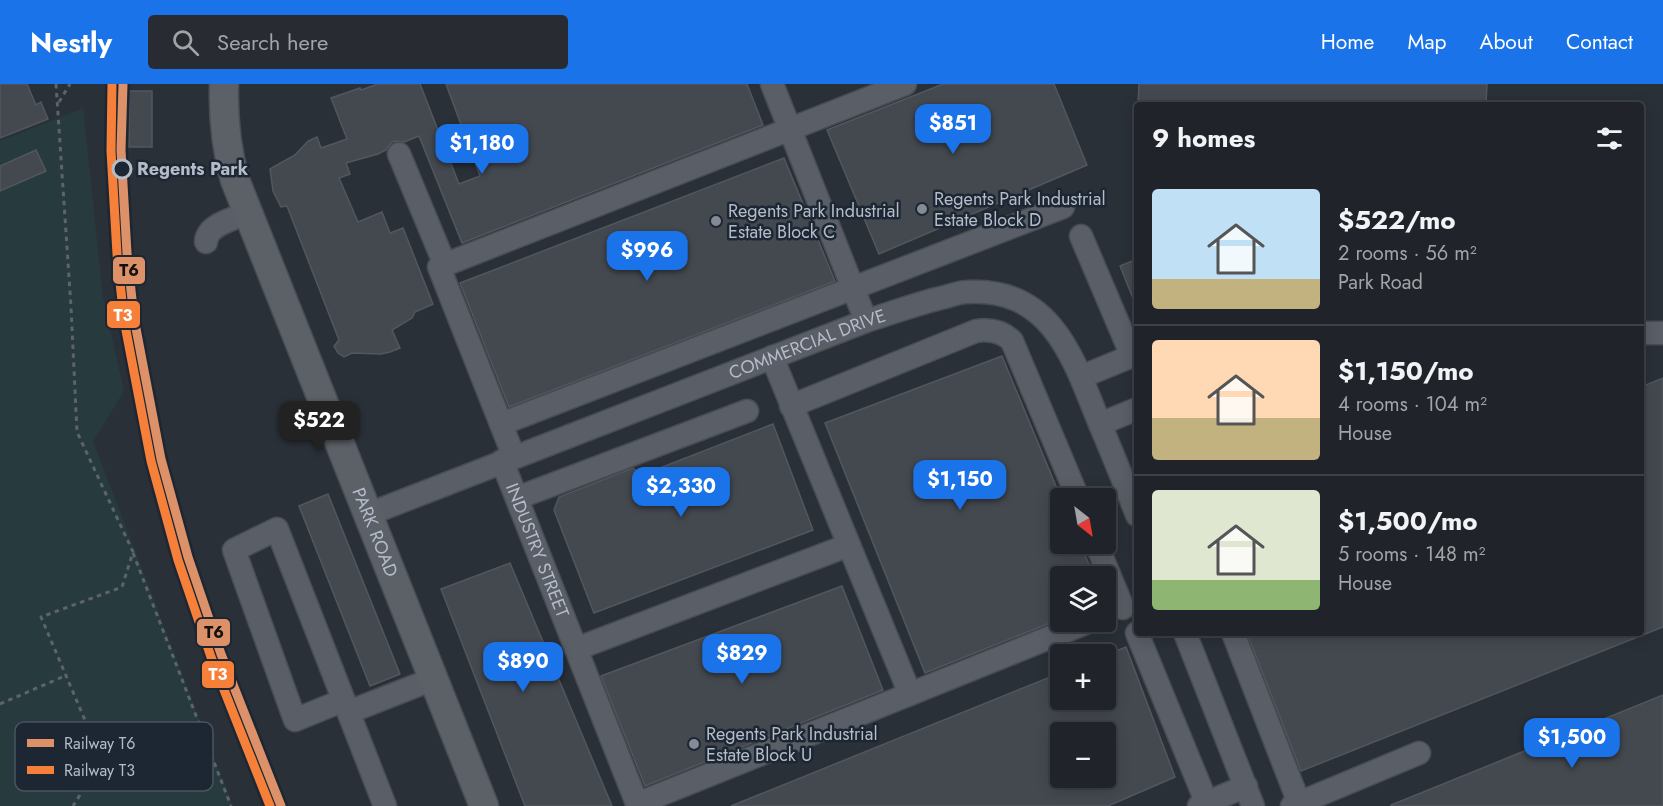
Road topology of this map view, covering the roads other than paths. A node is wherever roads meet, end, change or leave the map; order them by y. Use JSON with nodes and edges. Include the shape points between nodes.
{"nodes":[{"id":1,"x":224,"y":84,"type":"edge"},
{"id":2,"x":772,"y":84,"type":"edge"},
{"id":3,"x":905,"y":84,"type":"edge"},
{"id":4,"x":789,"y":129,"type":"junction"},
{"id":5,"x":399,"y":154,"type":"dead end"},
{"id":6,"x":1063,"y":207,"type":"dead end"},
{"id":7,"x":248,"y":213,"type":"junction"},
{"id":8,"x":1081,"y":236,"type":"dead end"},
{"id":9,"x":206,"y":242,"type":"dead end"},
{"id":10,"x":444,"y":265,"type":"junction"},
{"id":11,"x":853,"y":287,"type":"junction"},
{"id":12,"x":866,"y":321,"type":"junction"},
{"id":13,"x":1644,"y":333,"type":"edge"},
{"id":14,"x":1663,"y":333,"type":"edge"},
{"id":15,"x":772,"y":357,"type":"junction"},
{"id":16,"x":1081,"y":377,"type":"junction"},
{"id":17,"x":792,"y":406,"type":"junction"},
{"id":18,"x":1134,"y":410,"type":"edge"},
{"id":19,"x":747,"y":411,"type":"dead end"},
{"id":20,"x":501,"y":424,"type":"junction"},
{"id":21,"x":1100,"y":424,"type":"junction"},
{"id":22,"x":508,"y":459,"type":"junction"},
{"id":23,"x":1073,"y":488,"type":"edge"},
{"id":24,"x":517,"y":498,"type":"junction"},
{"id":25,"x":1134,"y":507,"type":"edge"},
{"id":26,"x":369,"y":514,"type":"junction"},
{"id":27,"x":849,"y":545,"type":"junction"},
{"id":28,"x":1100,"y":554,"type":"edge"},
{"id":29,"x":1122,"y":609,"type":"edge"},
{"id":30,"x":1064,"y":632,"type":"edge"},
{"id":31,"x":1138,"y":636,"type":"edge"},
{"id":32,"x":1186,"y":636,"type":"edge"},
{"id":33,"x":1234,"y":636,"type":"edge"},
{"id":34,"x":576,"y":649,"type":"junction"},
{"id":35,"x":434,"y":679,"type":"junction"},
{"id":36,"x":910,"y":694,"type":"junction"},
{"id":37,"x":346,"y":706,"type":"junction"},
{"id":38,"x":1419,"y":753,"type":"dead end"},
{"id":39,"x":1250,"y":796,"type":"edge"},
{"id":40,"x":638,"y":805,"type":"edge"},
{"id":41,"x":1205,"y":805,"type":"edge"},
{"id":42,"x":1295,"y":805,"type":"edge"},
{"id":43,"x":385,"y":806,"type":"edge"},
{"id":44,"x":484,"y":806,"type":"edge"}],
"edges":[{"from":1,"to":7,"type":"main road","name":"PARK ROAD","via":[[229,158]]},
{"from":2,"to":4,"type":"lane"},
{"from":3,"to":4,"type":"lane"},
{"from":4,"to":10,"type":"lane"},
{"from":4,"to":11,"type":"lane"},
{"from":5,"to":10,"type":"lane"},
{"from":6,"to":11,"type":"lane"},
{"from":7,"to":9,"type":"lane","via":[[212,229]]},
{"from":7,"to":26,"type":"main road","name":"PARK ROAD"},
{"from":8,"to":16,"type":"lane","via":[[1132,356]]},
{"from":10,"to":20,"type":"lane","name":"INDUSTRY STREET","via":[[439,267]]},
{"from":11,"to":12,"type":"lane"},
{"from":11,"to":20,"type":"lane"},
{"from":12,"to":15,"type":"lane","name":"COMMERCIAL DRIVE"},
{"from":12,"to":16,"type":"lane","name":"COMMERCIAL DRIVE","via":[[967,292],[1017,299],[1052,326]]},
{"from":13,"to":14,"type":"lane"},
{"from":15,"to":17,"type":"lane"},
{"from":15,"to":22,"type":"lane","name":"COMMERCIAL DRIVE"},
{"from":16,"to":21,"type":"lane","name":"COMMERCIAL DRIVE"},
{"from":17,"to":23,"type":"lane","via":[[976,331],[995,331],[1012,341]]},
{"from":17,"to":27,"type":"lane"},
{"from":18,"to":21,"type":"lane"},
{"from":19,"to":24,"type":"lane"},
{"from":20,"to":22,"type":"lane","name":"INDUSTRY STREET"},
{"from":21,"to":25,"type":"lane","name":"COMMERCIAL DRIVE"},
{"from":22,"to":24,"type":"lane","name":"INDUSTRY STREET"},
{"from":22,"to":26,"type":"lane","name":"COMMERCIAL DRIVE"},
{"from":24,"to":34,"type":"lane","name":"INDUSTRY STREET"},
{"from":26,"to":35,"type":"main road","name":"PARK ROAD"},
{"from":27,"to":34,"type":"lane"},
{"from":27,"to":36,"type":"lane"},
{"from":28,"to":29,"type":"lane"},
{"from":30,"to":36,"type":"lane"},
{"from":31,"to":41,"type":"lane"},
{"from":32,"to":39,"type":"lane"},
{"from":33,"to":42,"type":"lane"},
{"from":34,"to":40,"type":"lane","name":"INDUSTRY STREET"},
{"from":35,"to":37,"type":"lane"},
{"from":35,"to":44,"type":"main road","name":"PARK ROAD"},
{"from":36,"to":40,"type":"lane"},
{"from":37,"to":37,"type":"lane","via":[[277,529],[234,549],[295,720]]},
{"from":37,"to":43,"type":"lane"},
{"from":38,"to":42,"type":"lane"},
{"from":39,"to":41,"type":"lane"}]}
